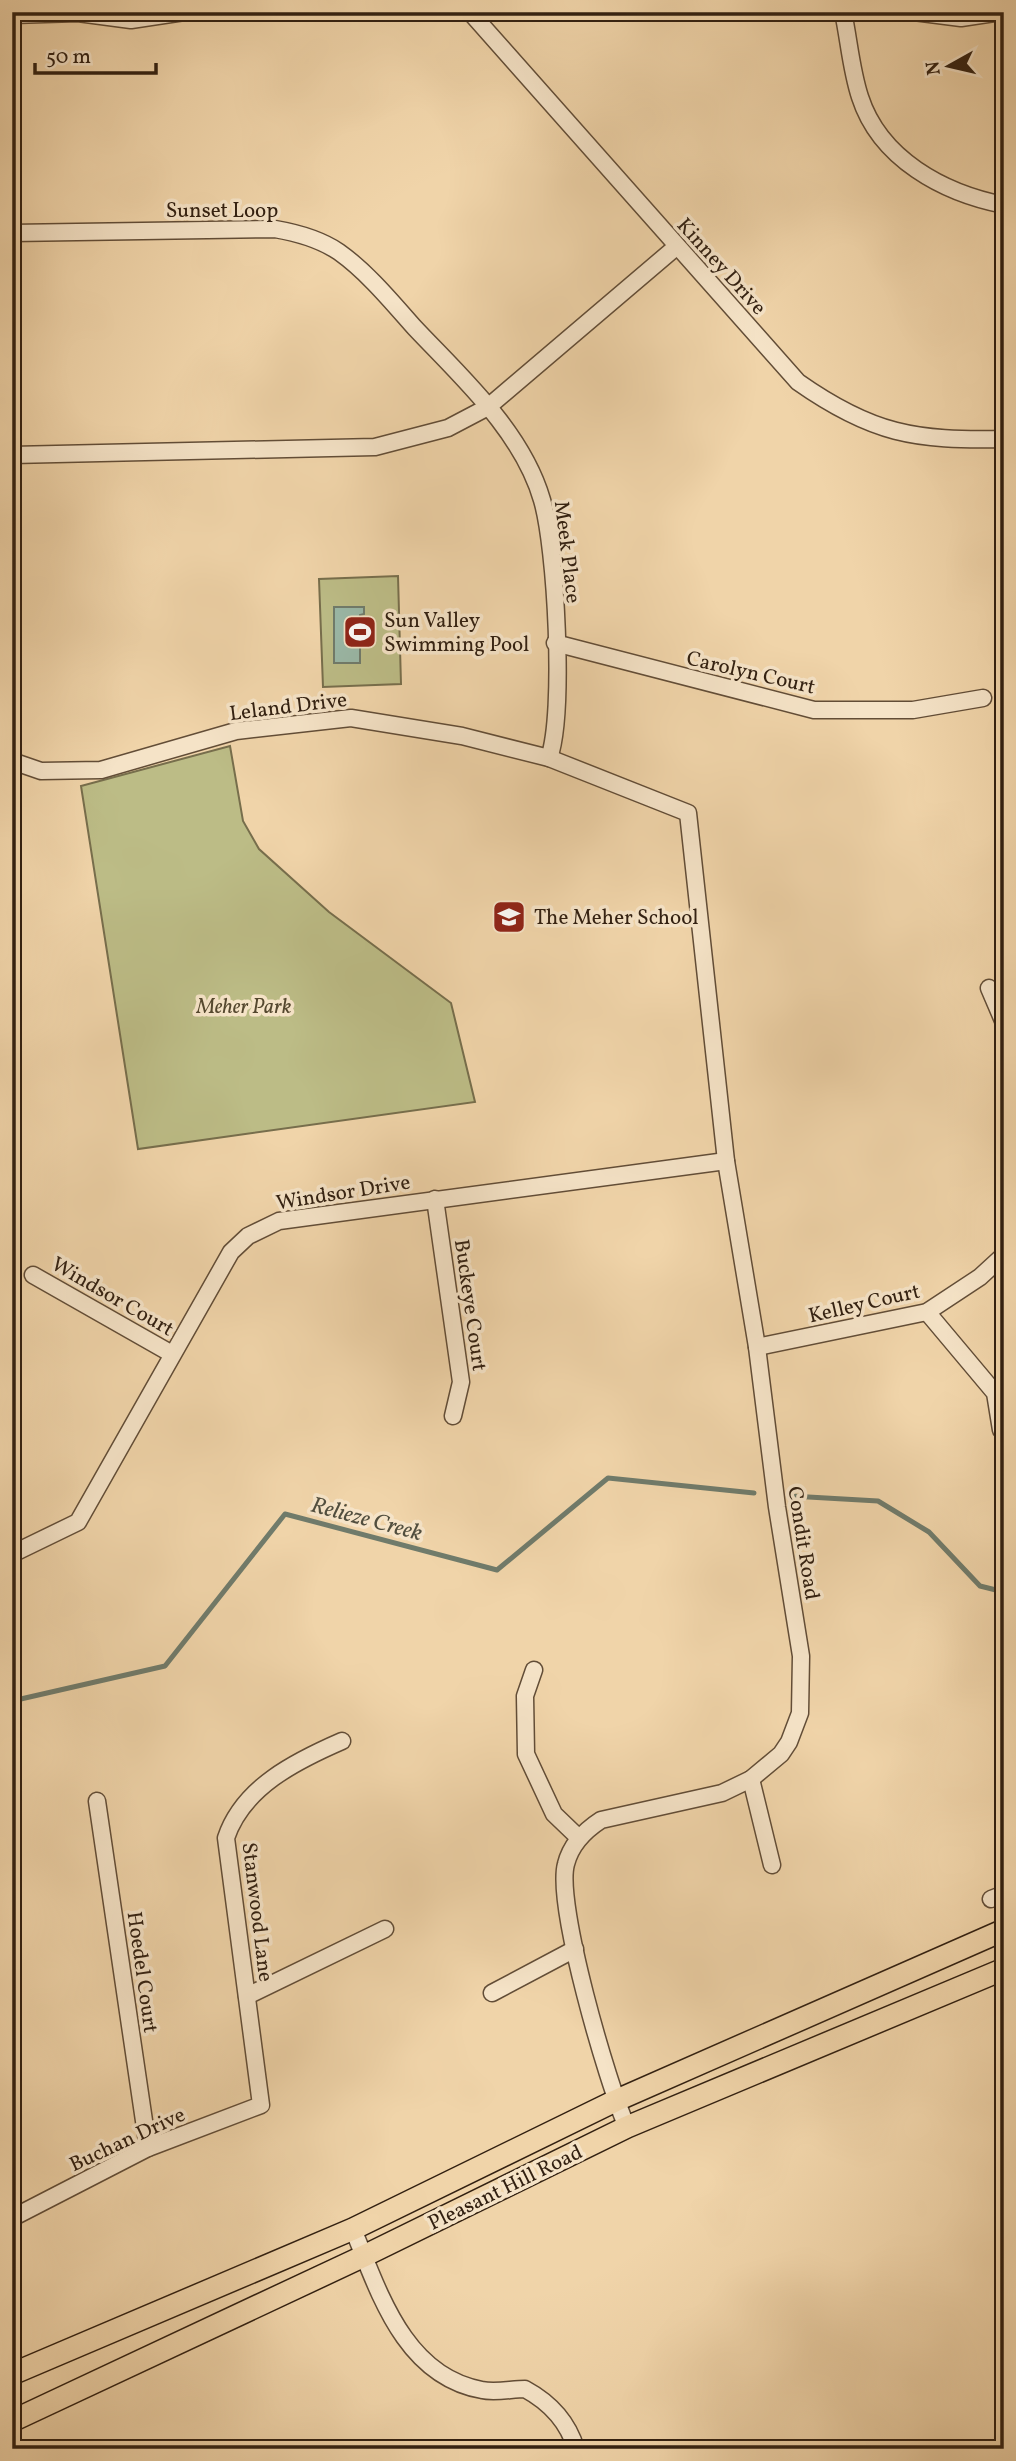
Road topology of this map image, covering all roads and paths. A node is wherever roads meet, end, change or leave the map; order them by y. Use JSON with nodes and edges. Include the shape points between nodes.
{"nodes":[{"id":1,"x":184,"y":12,"type":"edge"},
{"id":2,"x":470,"y":12,"type":"edge"},
{"id":3,"x":843,"y":12,"type":"edge"},
{"id":4,"x":914,"y":12,"type":"edge"},
{"id":5,"x":1001,"y":12,"type":"edge"},
{"id":6,"x":17,"y":14,"type":"edge"},
{"id":7,"x":1004,"y":205,"type":"edge"},
{"id":8,"x":12,"y":233,"type":"edge"},
{"id":9,"x":676,"y":247,"type":"junction"},
{"id":10,"x":488,"y":407,"type":"junction"},
{"id":11,"x":1004,"y":439,"type":"edge"},
{"id":12,"x":12,"y":455,"type":"edge"},
{"id":13,"x":555,"y":643,"type":"junction"},
{"id":14,"x":983,"y":698,"type":"dead end"},
{"id":15,"x":549,"y":758,"type":"junction"},
{"id":16,"x":12,"y":761,"type":"edge"},
{"id":17,"x":688,"y":813,"type":"joint"},
{"id":18,"x":989,"y":988,"type":"dead end"},
{"id":19,"x":1004,"y":1023,"type":"edge"},
{"id":20,"x":726,"y":1161,"type":"junction"},
{"id":21,"x":435,"y":1199,"type":"junction"},
{"id":22,"x":1004,"y":1255,"type":"edge"},
{"id":23,"x":33,"y":1275,"type":"dead end"},
{"id":24,"x":927,"y":1312,"type":"junction"},
{"id":25,"x":757,"y":1348,"type":"junction"},
{"id":26,"x":172,"y":1354,"type":"junction"},
{"id":27,"x":453,"y":1416,"type":"dead end"},
{"id":28,"x":1001,"y":1430,"type":"dead end"},
{"id":29,"x":12,"y":1554,"type":"edge"},
{"id":30,"x":534,"y":1670,"type":"dead end"},
{"id":31,"x":342,"y":1741,"type":"dead end"},
{"id":32,"x":751,"y":1779,"type":"junction"},
{"id":33,"x":97,"y":1801,"type":"dead end"},
{"id":34,"x":579,"y":1838,"type":"junction"},
{"id":35,"x":772,"y":1865,"type":"dead end"},
{"id":36,"x":385,"y":1929,"type":"dead end"},
{"id":37,"x":1004,"y":1930,"type":"edge"},
{"id":38,"x":575,"y":1949,"type":"junction"},
{"id":39,"x":1004,"y":1969,"type":"edge"},
{"id":40,"x":492,"y":1993,"type":"dead end"},
{"id":41,"x":247,"y":1996,"type":"junction"},
{"id":42,"x":615,"y":2101,"type":"junction"},
{"id":43,"x":261,"y":2105,"type":"joint"},
{"id":44,"x":627,"y":2127,"type":"junction"},
{"id":45,"x":148,"y":2148,"type":"junction"},
{"id":46,"x":12,"y":2218,"type":"edge"},
{"id":47,"x":353,"y":2229,"type":"junction"},
{"id":48,"x":364,"y":2256,"type":"junction"},
{"id":49,"x":12,"y":2374,"type":"edge"},
{"id":50,"x":12,"y":2421,"type":"edge"},
{"id":51,"x":576,"y":2449,"type":"edge"}],
"edges":[{"from":1,"to":6,"type":"street","via":[[131,20],[78,13]]},
{"from":2,"to":9,"type":"street","name":"Kinney Drive"},
{"from":3,"to":7,"type":"street","via":[[860,97],[883,138],[906,163],[932,180],[963,195]]},
{"from":4,"to":5,"type":"street","via":[[961,18]]},
{"from":8,"to":10,"type":"street","name":"Sunset Loop","via":[[275,229],[316,239],[340,253],[377,287]]},
{"from":9,"to":10,"type":"street"},
{"from":9,"to":11,"type":"street","name":"Kinney Drive","via":[[798,382],[827,402],[908,436]]},
{"from":10,"to":12,"type":"street","via":[[448,428],[375,447]]},
{"from":10,"to":13,"type":"street","name":"Meek Place","via":[[526,463],[542,500],[554,586]]},
{"from":13,"to":14,"type":"street","name":"Carolyn Court","via":[[814,710],[913,710]]},
{"from":13,"to":15,"type":"street","name":"Meek Place","via":[[555,727]]},
{"from":15,"to":16,"type":"street","name":"Leland Drive","via":[[462,736],[351,718],[236,731],[101,770],[41,771]]},
{"from":15,"to":17,"type":"street","name":"Leland Drive"},
{"from":17,"to":20,"type":"street","name":"Condit Road"},
{"from":18,"to":19,"type":"street"},
{"from":20,"to":21,"type":"street","name":"Windsor Drive"},
{"from":20,"to":25,"type":"street","name":"Condit Road"},
{"from":21,"to":26,"type":"street","name":"Windsor Drive","via":[[263,1226],[231,1252]]},
{"from":21,"to":27,"type":"street","name":"Buckeye Court","via":[[461,1382]]},
{"from":22,"to":24,"type":"street","name":"Kelley Court"},
{"from":23,"to":26,"type":"street","name":"Windsor Court"},
{"from":24,"to":25,"type":"street","name":"Kelley Court"},
{"from":24,"to":28,"type":"street","via":[[995,1392]]},
{"from":25,"to":32,"type":"street","name":"Condit Road","via":[[801,1656],[800,1713],[789,1742]]},
{"from":26,"to":29,"type":"street","name":"Windsor Drive","via":[[78,1522]]},
{"from":30,"to":34,"type":"street","via":[[525,1696],[526,1754],[554,1814]]},
{"from":31,"to":41,"type":"street","name":"Stanwood Lane","via":[[295,1762],[257,1791],[232,1818],[226,1838]]},
{"from":32,"to":34,"type":"street","name":"Condit Road","via":[[722,1793],[601,1820]]},
{"from":32,"to":35,"type":"street"},
{"from":33,"to":45,"type":"street","name":"Hoedel Court"},
{"from":34,"to":38,"type":"street","via":[[571,1848],[563,1879]]},
{"from":36,"to":41,"type":"street"},
{"from":37,"to":42,"type":"main road","name":"Pleasant Hill Road"},
{"from":38,"to":40,"type":"street"},
{"from":38,"to":42,"type":"street"},
{"from":39,"to":44,"type":"main road","name":"Pleasant Hill Road"},
{"from":41,"to":43,"type":"street","name":"Stanwood Lane"},
{"from":42,"to":44,"type":"street"},
{"from":42,"to":47,"type":"main road","name":"Pleasant Hill Road"},
{"from":43,"to":45,"type":"street","name":"Buchan Drive"},
{"from":44,"to":48,"type":"main road","name":"Pleasant Hill Road"},
{"from":45,"to":46,"type":"street","name":"Buchan Drive"},
{"from":47,"to":48,"type":"street"},
{"from":47,"to":49,"type":"main road","name":"Pleasant Hill Road"},
{"from":48,"to":50,"type":"main road","name":"Pleasant Hill Road"},
{"from":48,"to":51,"type":"street","via":[[392,2322],[424,2363],[482,2391],[525,2389],[556,2412]]}]}
